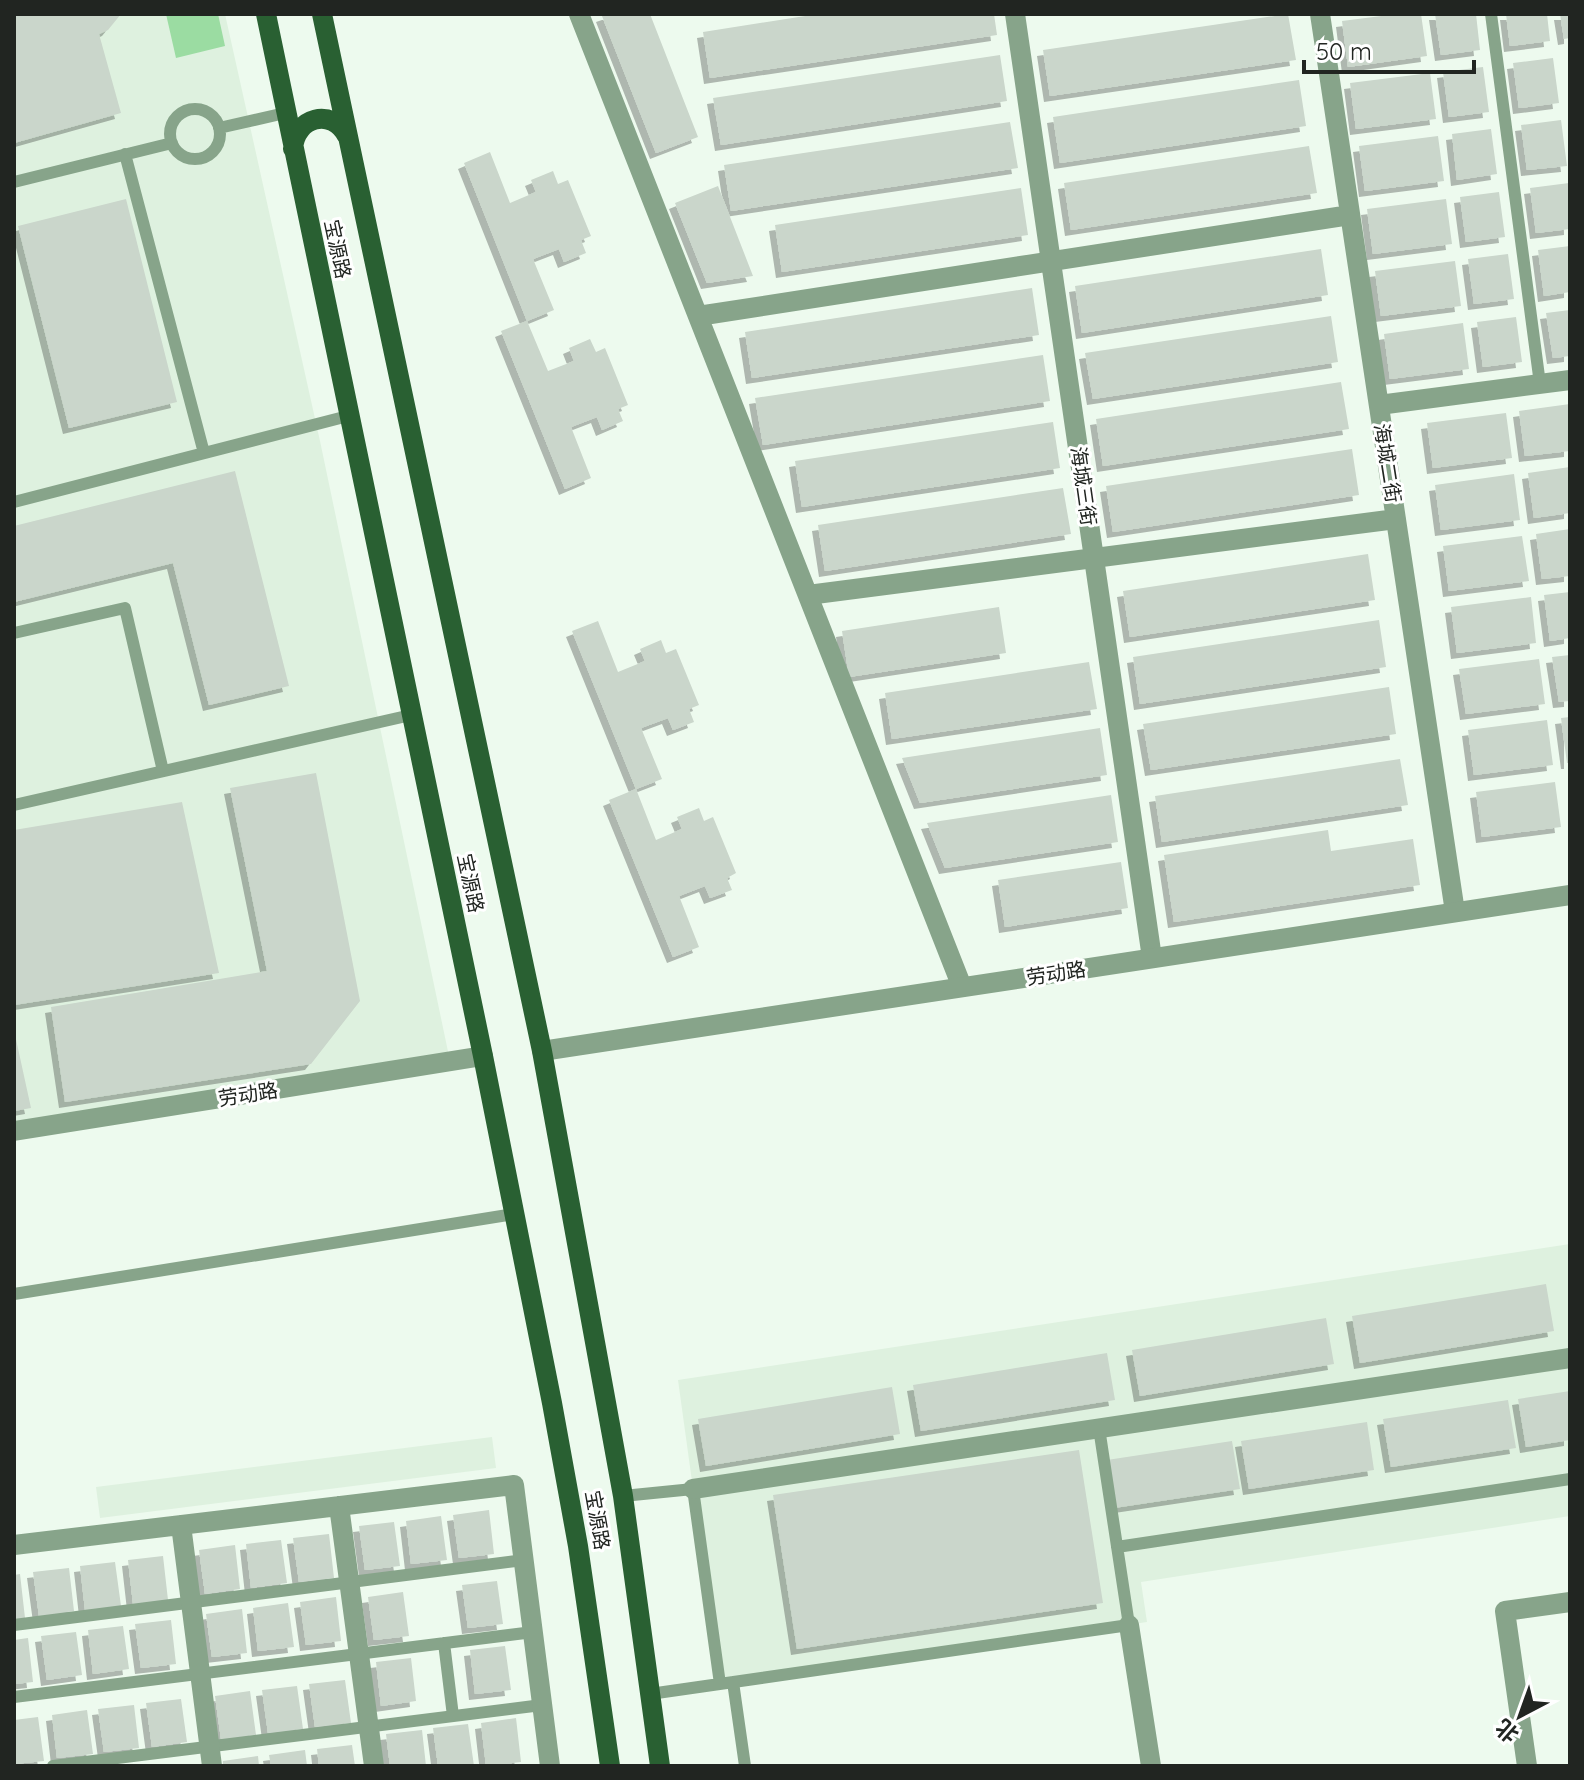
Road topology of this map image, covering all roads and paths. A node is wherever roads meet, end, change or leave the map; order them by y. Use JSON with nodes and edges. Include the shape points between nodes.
{"nodes":[{"id":1,"x":266,"y":14,"type":"edge"},
{"id":2,"x":322,"y":14,"type":"edge"},
{"id":3,"x":579,"y":14,"type":"edge"},
{"id":4,"x":1015,"y":14,"type":"edge"},
{"id":5,"x":1320,"y":14,"type":"edge"},
{"id":6,"x":1491,"y":14,"type":"edge"},
{"id":7,"x":285,"y":113,"type":"junction"},
{"id":8,"x":219,"y":128,"type":"junction"},
{"id":9,"x":348,"y":140,"type":"junction"},
{"id":10,"x":172,"y":143,"type":"junction"},
{"id":11,"x":293,"y":149,"type":"junction"},
{"id":12,"x":125,"y":154,"type":"junction"},
{"id":13,"x":14,"y":182,"type":"edge"},
{"id":14,"x":1350,"y":215,"type":"junction"},
{"id":15,"x":1051,"y":261,"type":"junction"},
{"id":16,"x":698,"y":316,"type":"junction"},
{"id":17,"x":1570,"y":380,"type":"edge"},
{"id":18,"x":1540,"y":384,"type":"junction"},
{"id":19,"x":1379,"y":405,"type":"junction"},
{"id":20,"x":348,"y":416,"type":"junction"},
{"id":21,"x":204,"y":453,"type":"junction"},
{"id":22,"x":14,"y":502,"type":"edge"},
{"id":23,"x":1396,"y":519,"type":"junction"},
{"id":24,"x":1094,"y":558,"type":"junction"},
{"id":25,"x":808,"y":595,"type":"junction"},
{"id":26,"x":14,"y":633,"type":"edge"},
{"id":27,"x":411,"y":715,"type":"junction"},
{"id":28,"x":163,"y":771,"type":"junction"},
{"id":29,"x":14,"y":805,"type":"edge"},
{"id":30,"x":1570,"y":895,"type":"edge"},
{"id":31,"x":1455,"y":912,"type":"junction"},
{"id":32,"x":1152,"y":958,"type":"junction"},
{"id":33,"x":962,"y":987,"type":"junction"},
{"id":34,"x":542,"y":1051,"type":"junction"},
{"id":35,"x":483,"y":1056,"type":"junction"},
{"id":36,"x":14,"y":1131,"type":"edge"},
{"id":37,"x":514,"y":1214,"type":"junction"},
{"id":38,"x":14,"y":1294,"type":"edge"},
{"id":39,"x":1570,"y":1358,"type":"edge"},
{"id":40,"x":1099,"y":1428,"type":"junction"},
{"id":41,"x":1570,"y":1479,"type":"edge"},
{"id":42,"x":693,"y":1489,"type":"junction"},
{"id":43,"x":623,"y":1496,"type":"junction"},
{"id":44,"x":339,"y":1506,"type":"junction"},
{"id":45,"x":181,"y":1525,"type":"junction"},
{"id":46,"x":14,"y":1545,"type":"edge"},
{"id":47,"x":1117,"y":1547,"type":"junction"},
{"id":48,"x":524,"y":1560,"type":"junction"},
{"id":49,"x":349,"y":1582,"type":"junction"},
{"id":50,"x":191,"y":1602,"type":"junction"},
{"id":51,"x":1570,"y":1602,"type":"edge"},
{"id":52,"x":14,"y":1625,"type":"edge"},
{"id":53,"x":1129,"y":1625,"type":"junction"},
{"id":54,"x":533,"y":1632,"type":"junction"},
{"id":55,"x":444,"y":1643,"type":"junction"},
{"id":56,"x":359,"y":1654,"type":"junction"},
{"id":57,"x":200,"y":1674,"type":"junction"},
{"id":58,"x":726,"y":1683,"type":"junction"},
{"id":59,"x":650,"y":1694,"type":"junction"},
{"id":60,"x":14,"y":1697,"type":"edge"},
{"id":61,"x":542,"y":1705,"type":"junction"},
{"id":62,"x":453,"y":1716,"type":"junction"},
{"id":63,"x":368,"y":1727,"type":"junction"},
{"id":64,"x":211,"y":1756,"type":"edge"},
{"id":65,"x":53,"y":1766,"type":"edge"},
{"id":66,"x":374,"y":1766,"type":"edge"},
{"id":67,"x":550,"y":1766,"type":"edge"},
{"id":68,"x":610,"y":1766,"type":"edge"},
{"id":69,"x":660,"y":1766,"type":"edge"},
{"id":70,"x":745,"y":1766,"type":"edge"},
{"id":71,"x":1151,"y":1766,"type":"edge"},
{"id":72,"x":1527,"y":1766,"type":"edge"}],
"edges":[{"from":1,"to":7,"type":"main road","name":"宝源路"},
{"from":2,"to":9,"type":"main road","name":"宝源路"},
{"from":3,"to":16,"type":"street"},
{"from":4,"to":15,"type":"street","name":"海城三街"},
{"from":5,"to":14,"type":"street","name":"海城二街"},
{"from":6,"to":18,"type":"lane"},
{"from":7,"to":8,"type":"lane"},
{"from":7,"to":11,"type":"main road","name":"宝源路"},
{"from":8,"to":10,"type":"lane","via":[[218,143],[202,158],[181,154]]},
{"from":8,"to":10,"type":"lane","via":[[211,115],[188,110],[171,127]]},
{"from":9,"to":11,"type":"main road","via":[[330,120],[311,120],[296,132]]},
{"from":9,"to":34,"type":"main road","name":"宝源路"},
{"from":10,"to":12,"type":"lane"},
{"from":11,"to":20,"type":"main road","name":"宝源路"},
{"from":12,"to":13,"type":"lane"},
{"from":12,"to":21,"type":"lane"},
{"from":14,"to":15,"type":"street"},
{"from":14,"to":19,"type":"street","name":"海城二街"},
{"from":15,"to":16,"type":"street"},
{"from":15,"to":24,"type":"street","name":"海城三街"},
{"from":16,"to":25,"type":"street"},
{"from":17,"to":18,"type":"street"},
{"from":18,"to":19,"type":"street"},
{"from":19,"to":23,"type":"street","name":"海城二街"},
{"from":20,"to":21,"type":"lane"},
{"from":20,"to":27,"type":"main road","name":"宝源路"},
{"from":21,"to":22,"type":"lane"},
{"from":23,"to":24,"type":"street"},
{"from":23,"to":31,"type":"street","name":"海城二街"},
{"from":24,"to":25,"type":"street"},
{"from":24,"to":32,"type":"street","name":"海城三街"},
{"from":25,"to":33,"type":"street"},
{"from":26,"to":28,"type":"lane","via":[[125,608]]},
{"from":27,"to":28,"type":"lane"},
{"from":27,"to":35,"type":"main road","name":"宝源路"},
{"from":28,"to":29,"type":"lane"},
{"from":30,"to":31,"type":"street","name":"劳动路"},
{"from":31,"to":32,"type":"street","name":"劳动路"},
{"from":32,"to":33,"type":"street","name":"劳动路"},
{"from":33,"to":34,"type":"street","name":"劳动路"},
{"from":34,"to":43,"type":"main road","name":"宝源路"},
{"from":35,"to":36,"type":"street","name":"劳动路"},
{"from":35,"to":37,"type":"main road","name":"宝源路"},
{"from":37,"to":38,"type":"lane"},
{"from":37,"to":68,"type":"main road","name":"宝源路","via":[[578,1546]]},
{"from":39,"to":40,"type":"street"},
{"from":40,"to":42,"type":"street"},
{"from":40,"to":47,"type":"lane"},
{"from":41,"to":47,"type":"lane"},
{"from":42,"to":43,"type":"lane"},
{"from":42,"to":58,"type":"lane"},
{"from":43,"to":59,"type":"main road","name":"宝源路"},
{"from":44,"to":45,"type":"street"},
{"from":44,"to":48,"type":"street","via":[[514,1485]]},
{"from":44,"to":49,"type":"street"},
{"from":45,"to":46,"type":"street"},
{"from":45,"to":50,"type":"street"},
{"from":47,"to":53,"type":"lane"},
{"from":48,"to":49,"type":"lane"},
{"from":48,"to":54,"type":"street"},
{"from":49,"to":50,"type":"lane"},
{"from":49,"to":56,"type":"street"},
{"from":50,"to":52,"type":"lane"},
{"from":50,"to":57,"type":"street"},
{"from":51,"to":72,"type":"street","via":[[1505,1611]]},
{"from":53,"to":58,"type":"lane"},
{"from":53,"to":71,"type":"street"},
{"from":54,"to":55,"type":"lane"},
{"from":54,"to":61,"type":"street"},
{"from":55,"to":56,"type":"lane"},
{"from":55,"to":62,"type":"lane"},
{"from":56,"to":57,"type":"lane"},
{"from":56,"to":63,"type":"street"},
{"from":57,"to":60,"type":"lane"},
{"from":57,"to":64,"type":"street"},
{"from":58,"to":59,"type":"lane"},
{"from":58,"to":70,"type":"lane"},
{"from":59,"to":69,"type":"main road","name":"宝源路"},
{"from":61,"to":62,"type":"lane"},
{"from":61,"to":67,"type":"street"},
{"from":62,"to":63,"type":"lane"},
{"from":63,"to":64,"type":"lane"},
{"from":63,"to":66,"type":"street"},
{"from":64,"to":65,"type":"lane"}]}
